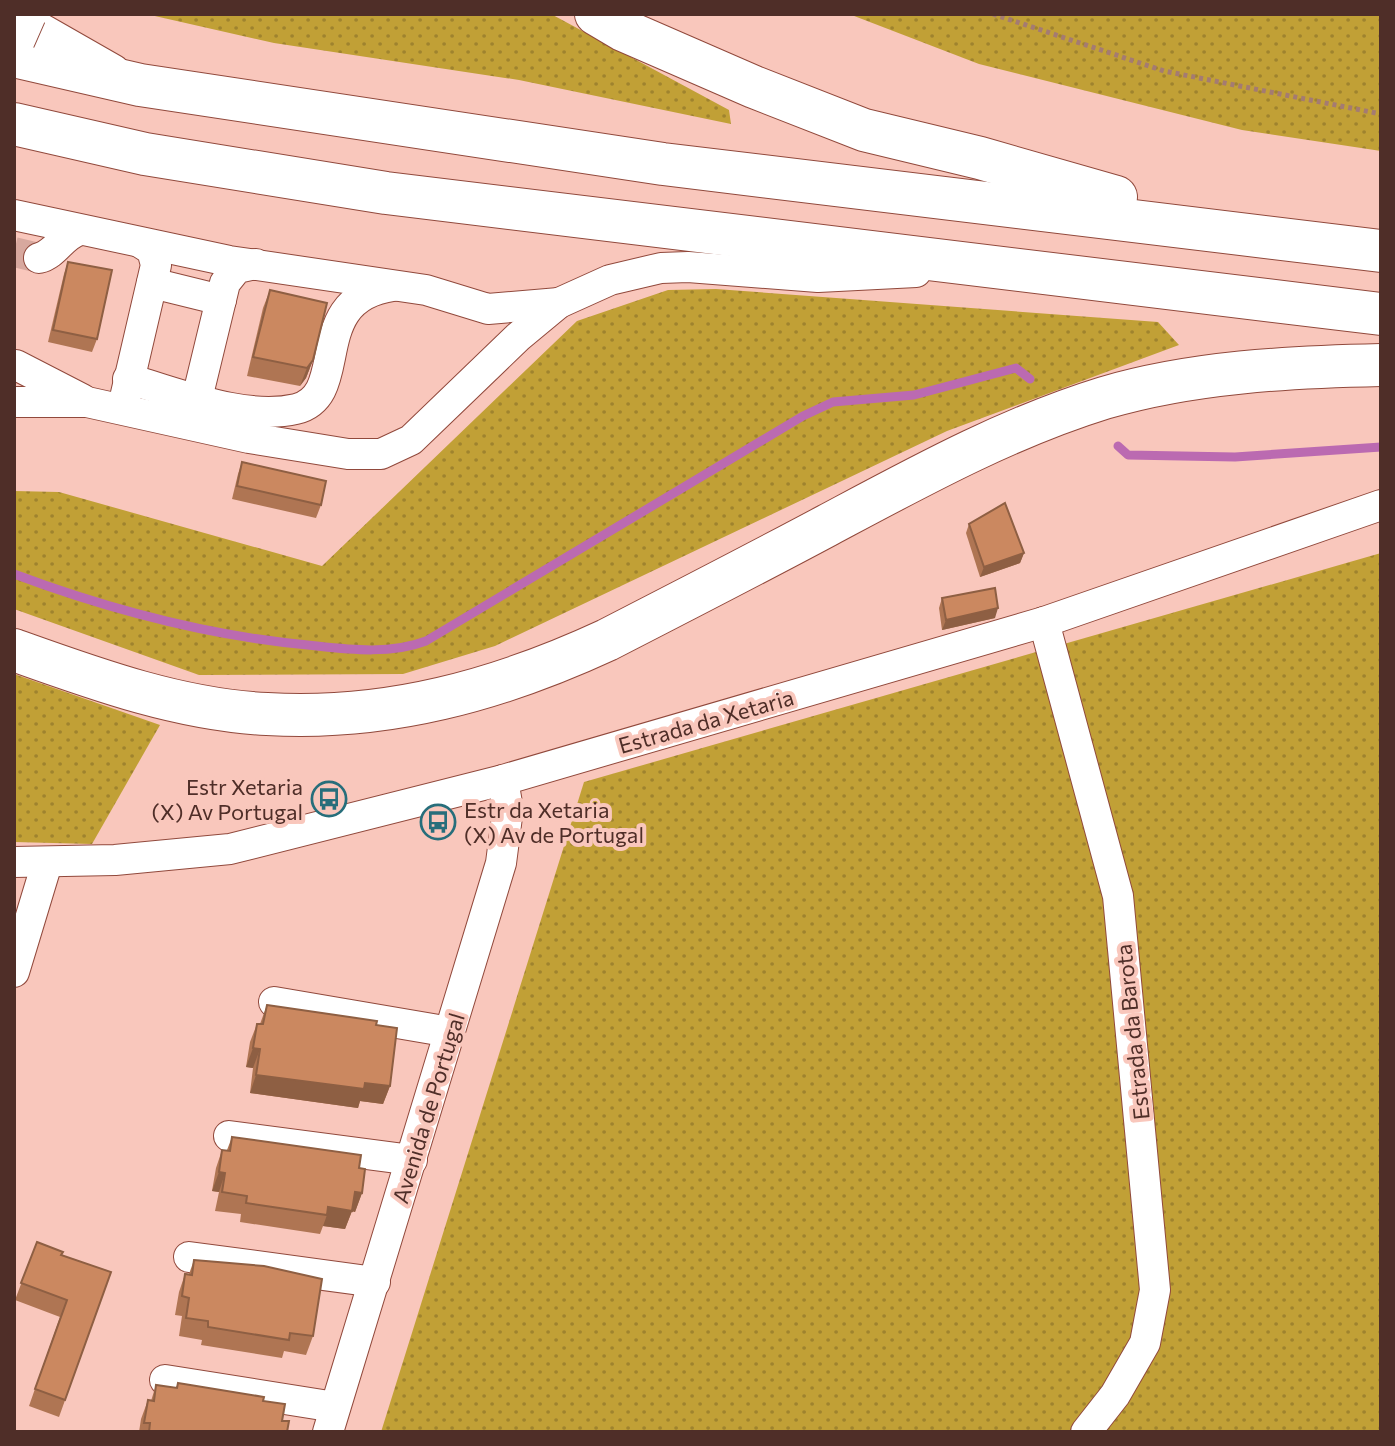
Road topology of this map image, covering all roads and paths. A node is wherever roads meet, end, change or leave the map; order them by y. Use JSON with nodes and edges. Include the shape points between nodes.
{"nodes":[{"id":1,"x":16,"y":14,"type":"edge"},
{"id":2,"x":25,"y":14,"type":"edge"},
{"id":3,"x":596,"y":14,"type":"edge"},
{"id":4,"x":993,"y":14,"type":"edge"},
{"id":5,"x":14,"y":39,"type":"edge"},
{"id":6,"x":14,"y":56,"type":"edge"},
{"id":7,"x":140,"y":85,"type":"junction"},
{"id":8,"x":1381,"y":114,"type":"edge"},
{"id":9,"x":14,"y":124,"type":"edge"},
{"id":10,"x":14,"y":215,"type":"edge"},
{"id":11,"x":80,"y":230,"type":"junction"},
{"id":12,"x":1232,"y":232,"type":"junction"},
{"id":13,"x":141,"y":243,"type":"junction"},
{"id":14,"x":1381,"y":251,"type":"edge"},
{"id":15,"x":39,"y":258,"type":"dead end"},
{"id":16,"x":256,"y":264,"type":"junction"},
{"id":17,"x":994,"y":268,"type":"junction"},
{"id":18,"x":152,"y":283,"type":"junction"},
{"id":19,"x":395,"y":286,"type":"junction"},
{"id":20,"x":221,"y":300,"type":"junction"},
{"id":21,"x":559,"y":303,"type":"junction"},
{"id":22,"x":1381,"y":314,"type":"edge"},
{"id":23,"x":16,"y":365,"type":"edge"},
{"id":24,"x":1381,"y":365,"type":"edge"},
{"id":25,"x":128,"y":379,"type":"junction"},
{"id":26,"x":198,"y":397,"type":"junction"},
{"id":27,"x":14,"y":402,"type":"edge"},
{"id":28,"x":87,"y":402,"type":"junction"},
{"id":29,"x":137,"y":412,"type":"junction"},
{"id":30,"x":174,"y":421,"type":"junction"},
{"id":31,"x":1381,"y":505,"type":"edge"},
{"id":32,"x":1044,"y":622,"type":"junction"},
{"id":33,"x":14,"y":650,"type":"edge"},
{"id":34,"x":503,"y":780,"type":"junction"},
{"id":35,"x":14,"y":862,"type":"edge"},
{"id":36,"x":47,"y":863,"type":"junction"},
{"id":37,"x":14,"y":972,"type":"edge"},
{"id":38,"x":274,"y":1002,"type":"edge"},
{"id":39,"x":450,"y":1032,"type":"junction"},
{"id":40,"x":229,"y":1136,"type":"edge"},
{"id":41,"x":412,"y":1160,"type":"junction"},
{"id":42,"x":189,"y":1257,"type":"dead end"},
{"id":43,"x":375,"y":1282,"type":"junction"},
{"id":44,"x":165,"y":1380,"type":"dead end"},
{"id":45,"x":331,"y":1420,"type":"edge"},
{"id":46,"x":1086,"y":1432,"type":"edge"}],
"edges":[{"from":1,"to":7,"type":"street"},
{"from":2,"to":5,"type":"highway","bridge":true},
{"from":3,"to":12,"type":"highway","via":[[754,87],[864,130],[980,158]]},
{"from":4,"to":8,"type":"path","via":[[1164,71]]},
{"from":6,"to":7,"type":"highway"},
{"from":7,"to":12,"type":"highway","via":[[663,164]]},
{"from":9,"to":17,"type":"highway","via":[[145,154],[386,193]]},
{"from":10,"to":11,"type":"street"},
{"from":11,"to":13,"type":"street"},
{"from":11,"to":15,"type":"street"},
{"from":12,"to":14,"type":"highway"},
{"from":13,"to":16,"type":"street"},
{"from":13,"to":18,"type":"street","via":[[156,256]]},
{"from":16,"to":19,"type":"street"},
{"from":16,"to":20,"type":"street","via":[[230,273]]},
{"from":17,"to":21,"type":"street","via":[[818,277],[717,267],[661,268],[610,280]]},
{"from":17,"to":22,"type":"highway"},
{"from":18,"to":20,"type":"street"},
{"from":18,"to":25,"type":"street"},
{"from":19,"to":21,"type":"street","via":[[488,309]]},
{"from":19,"to":26,"type":"street","via":[[369,292],[341,316],[322,391],[309,404],[265,411]]},
{"from":20,"to":26,"type":"street"},
{"from":21,"to":30,"type":"street","via":[[411,440],[381,454],[334,452]]},
{"from":23,"to":28,"type":"street"},
{"from":24,"to":33,"type":"highway","via":[[1171,383],[1041,419],[930,470],[607,640],[555,664],[443,700],[384,710],[265,714],[148,693]]},
{"from":25,"to":26,"type":"street"},
{"from":25,"to":29,"type":"street","via":[[126,400]]},
{"from":26,"to":30,"type":"street","via":[[190,416]]},
{"from":27,"to":28,"type":"street"},
{"from":28,"to":29,"type":"street"},
{"from":29,"to":30,"type":"street"},
{"from":31,"to":32,"type":"street","name":"Estrada da Xetaria"},
{"from":32,"to":34,"type":"street","name":"Estrada da Xetaria"},
{"from":32,"to":46,"type":"street","name":"Estrada da Barota","via":[[1118,896],[1155,1290],[1145,1343]]},
{"from":34,"to":36,"type":"street","name":"Estrada da Xetaria","via":[[230,849]]},
{"from":34,"to":39,"type":"street","name":"Avenida de Portugal","via":[[508,809],[504,849]]},
{"from":35,"to":36,"type":"street","name":"Estrada da Xetaria"},
{"from":36,"to":37,"type":"street"},
{"from":38,"to":39,"type":"street"},
{"from":39,"to":41,"type":"street","name":"Avenida de Portugal"},
{"from":40,"to":41,"type":"street"},
{"from":41,"to":43,"type":"street","name":"Avenida de Portugal"},
{"from":42,"to":43,"type":"street"},
{"from":43,"to":45,"type":"street","name":"Avenida de Portugal"},
{"from":44,"to":45,"type":"street"}]}
